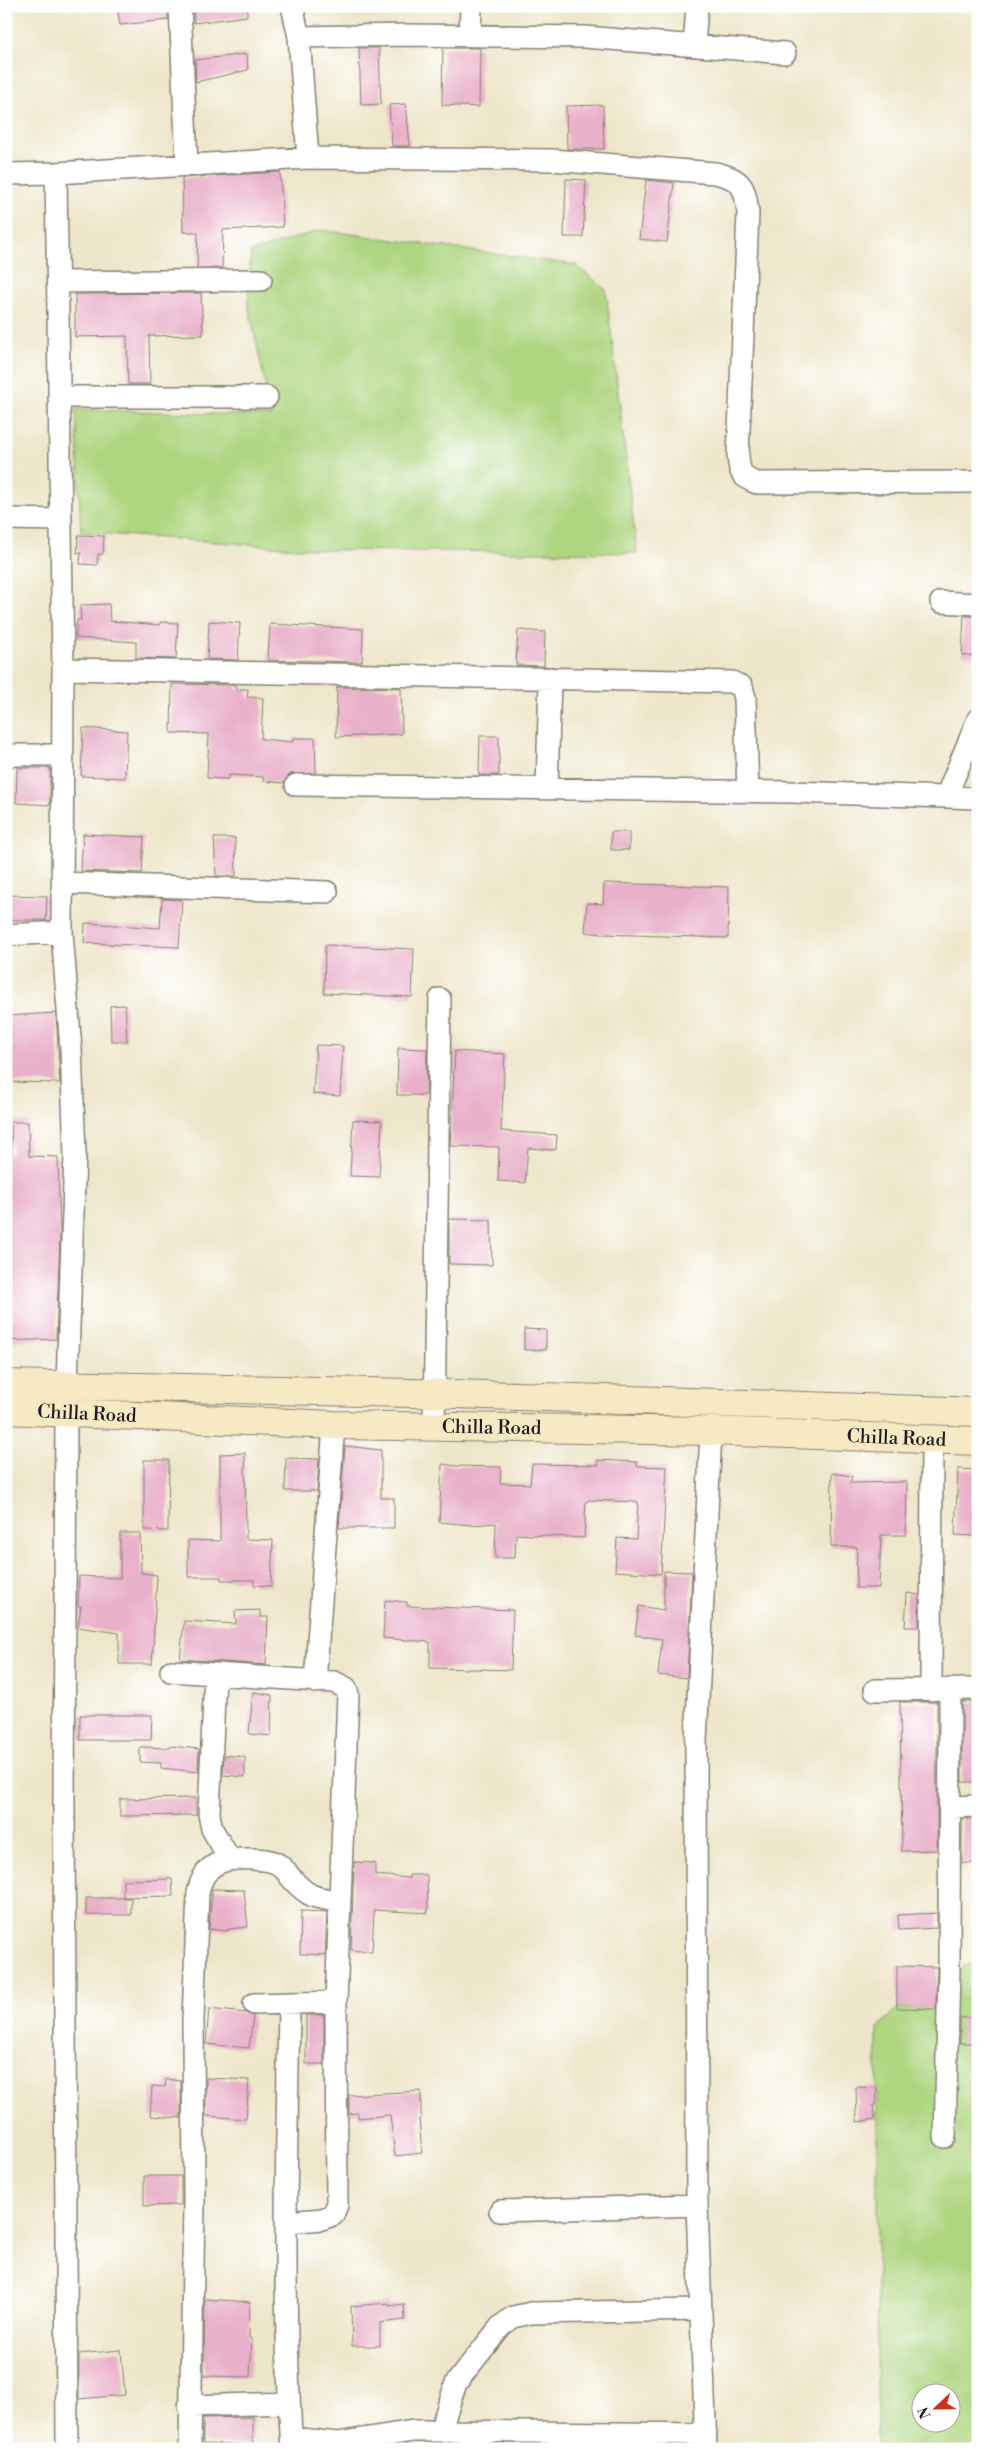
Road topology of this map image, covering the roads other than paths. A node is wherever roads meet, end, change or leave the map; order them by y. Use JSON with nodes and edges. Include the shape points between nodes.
{"nodes":[{"id":1,"x":180,"y":6,"type":"edge"},
{"id":2,"x":292,"y":6,"type":"edge"},
{"id":3,"x":471,"y":6,"type":"edge"},
{"id":4,"x":697,"y":6,"type":"edge"},
{"id":5,"x":470,"y":36,"type":"junction"},
{"id":6,"x":299,"y":37,"type":"junction"},
{"id":7,"x":694,"y":46,"type":"junction"},
{"id":8,"x":786,"y":53,"type":"dead end"},
{"id":9,"x":308,"y":158,"type":"junction"},
{"id":10,"x":187,"y":165,"type":"junction"},
{"id":11,"x":56,"y":173,"type":"junction"},
{"id":12,"x":6,"y":174,"type":"edge"},
{"id":13,"x":261,"y":280,"type":"dead end"},
{"id":14,"x":58,"y":282,"type":"junction"},
{"id":15,"x":59,"y":397,"type":"junction"},
{"id":16,"x":267,"y":397,"type":"dead end"},
{"id":17,"x":978,"y":482,"type":"edge"},
{"id":18,"x":6,"y":519,"type":"edge"},
{"id":19,"x":61,"y":520,"type":"junction"},
{"id":20,"x":941,"y":602,"type":"dead end"},
{"id":21,"x":978,"y":604,"type":"edge"},
{"id":22,"x":63,"y":669,"type":"junction"},
{"id":23,"x":550,"y":678,"type":"junction"},
{"id":24,"x":978,"y":720,"type":"edge"},
{"id":25,"x":6,"y":755,"type":"edge"},
{"id":26,"x":62,"y":755,"type":"junction"},
{"id":27,"x":296,"y":785,"type":"dead end"},
{"id":28,"x":547,"y":788,"type":"junction"},
{"id":29,"x":748,"y":792,"type":"junction"},
{"id":30,"x":946,"y":797,"type":"junction"},
{"id":31,"x":978,"y":798,"type":"edge"},
{"id":32,"x":62,"y":883,"type":"junction"},
{"id":33,"x":328,"y":892,"type":"dead end"},
{"id":34,"x":62,"y":932,"type":"junction"},
{"id":35,"x":6,"y":935,"type":"edge"},
{"id":36,"x":440,"y":999,"type":"dead end"},
{"id":37,"x":6,"y":1384,"type":"edge"},
{"id":38,"x":434,"y":1395,"type":"junction"},
{"id":39,"x":67,"y":1399,"type":"junction"},
{"id":40,"x":6,"y":1410,"type":"edge"},
{"id":41,"x":978,"y":1412,"type":"edge"},
{"id":42,"x":334,"y":1424,"type":"junction"},
{"id":43,"x":434,"y":1426,"type":"junction"},
{"id":44,"x":712,"y":1431,"type":"junction"},
{"id":45,"x":932,"y":1440,"type":"junction"},
{"id":46,"x":978,"y":1441,"type":"edge"},
{"id":47,"x":171,"y":1671,"type":"dead end"},
{"id":48,"x":215,"y":1675,"type":"junction"},
{"id":49,"x":315,"y":1682,"type":"junction"},
{"id":50,"x":940,"y":1689,"type":"junction"},
{"id":51,"x":978,"y":1689,"type":"edge"},
{"id":52,"x":874,"y":1690,"type":"dead end"},
{"id":53,"x":978,"y":1806,"type":"edge"},
{"id":54,"x":949,"y":1807,"type":"junction"},
{"id":55,"x":229,"y":1858,"type":"junction"},
{"id":56,"x":338,"y":1901,"type":"junction"},
{"id":57,"x":336,"y":2002,"type":"junction"},
{"id":58,"x":254,"y":2004,"type":"dead end"},
{"id":59,"x":289,"y":2004,"type":"junction"},
{"id":60,"x":945,"y":2136,"type":"dead end"},
{"id":61,"x":697,"y":2205,"type":"junction"},
{"id":62,"x":500,"y":2211,"type":"dead end"},
{"id":63,"x":287,"y":2222,"type":"junction"},
{"id":64,"x":701,"y":2310,"type":"junction"},
{"id":65,"x":289,"y":2404,"type":"junction"},
{"id":66,"x":189,"y":2406,"type":"junction"},
{"id":67,"x":440,"y":2431,"type":"junction"},
{"id":68,"x":468,"y":2440,"type":"edge"},
{"id":69,"x":706,"y":2441,"type":"edge"},
{"id":70,"x":292,"y":2444,"type":"edge"},
{"id":71,"x":67,"y":2449,"type":"edge"},
{"id":72,"x":190,"y":2449,"type":"edge"}],
"edges":[{"from":1,"to":10,"type":"street"},
{"from":2,"to":6,"type":"street"},
{"from":3,"to":5,"type":"street"},
{"from":4,"to":7,"type":"street"},
{"from":5,"to":6,"type":"street"},
{"from":5,"to":7,"type":"street","via":[[584,37]]},
{"from":6,"to":9,"type":"street"},
{"from":7,"to":8,"type":"street"},
{"from":9,"to":10,"type":"street"},
{"from":9,"to":17,"type":"street","via":[[552,160],[731,177],[741,184],[748,213],[738,455],[739,470],[746,480],[757,484]]},
{"from":10,"to":11,"type":"street"},
{"from":11,"to":12,"type":"street"},
{"from":11,"to":14,"type":"street"},
{"from":13,"to":14,"type":"street"},
{"from":14,"to":15,"type":"street"},
{"from":15,"to":16,"type":"street"},
{"from":15,"to":19,"type":"street"},
{"from":18,"to":19,"type":"street"},
{"from":19,"to":22,"type":"street"},
{"from":20,"to":21,"type":"street"},
{"from":22,"to":23,"type":"street"},
{"from":22,"to":26,"type":"street"},
{"from":23,"to":28,"type":"street"},
{"from":23,"to":29,"type":"street","via":[[732,682],[742,687]]},
{"from":24,"to":30,"type":"street"},
{"from":25,"to":26,"type":"street"},
{"from":26,"to":32,"type":"street"},
{"from":27,"to":28,"type":"street"},
{"from":28,"to":29,"type":"street"},
{"from":29,"to":30,"type":"street"},
{"from":30,"to":31,"type":"street"},
{"from":32,"to":33,"type":"street"},
{"from":32,"to":34,"type":"street"},
{"from":34,"to":35,"type":"street"},
{"from":34,"to":39,"type":"street","via":[[75,1155]]},
{"from":36,"to":38,"type":"street"},
{"from":37,"to":39,"type":"main road","name":"Chilla Road"},
{"from":38,"to":39,"type":"main road","name":"Chilla Road"},
{"from":38,"to":41,"type":"main road","name":"Chilla Road","via":[[771,1403]]},
{"from":38,"to":43,"type":"street"},
{"from":39,"to":40,"type":"main road","name":"Chilla Road"},
{"from":39,"to":42,"type":"main road","name":"Chilla Road"},
{"from":39,"to":71,"type":"street","via":[[64,1811]]},
{"from":42,"to":43,"type":"main road","name":"Chilla Road"},
{"from":42,"to":49,"type":"street"},
{"from":43,"to":44,"type":"main road","name":"Chilla Road"},
{"from":44,"to":45,"type":"main road","name":"Chilla Road"},
{"from":44,"to":61,"type":"street","via":[[696,1741]]},
{"from":45,"to":46,"type":"main road","name":"Chilla Road"},
{"from":45,"to":50,"type":"street"},
{"from":47,"to":48,"type":"street"},
{"from":48,"to":49,"type":"street"},
{"from":48,"to":55,"type":"street","via":[[208,1814],[212,1829]]},
{"from":49,"to":56,"type":"street","via":[[340,1683],[348,1694]]},
{"from":50,"to":51,"type":"street"},
{"from":50,"to":52,"type":"street"},
{"from":50,"to":54,"type":"street"},
{"from":53,"to":54,"type":"street"},
{"from":54,"to":60,"type":"street"},
{"from":55,"to":56,"type":"street","via":[[269,1860],[280,1865],[313,1898]]},
{"from":55,"to":66,"type":"street","via":[[209,1868],[201,1879],[198,1892],[193,2020],[194,2204]]},
{"from":56,"to":57,"type":"street"},
{"from":57,"to":59,"type":"street"},
{"from":57,"to":63,"type":"street","via":[[337,2205],[333,2215],[322,2219]]},
{"from":58,"to":59,"type":"street"},
{"from":59,"to":63,"type":"street"},
{"from":61,"to":62,"type":"street"},
{"from":61,"to":64,"type":"street"},
{"from":63,"to":65,"type":"street"},
{"from":64,"to":67,"type":"street","via":[[531,2313],[513,2317],[501,2326],[456,2383]]},
{"from":64,"to":69,"type":"street"},
{"from":65,"to":66,"type":"street"},
{"from":65,"to":70,"type":"street"},
{"from":66,"to":72,"type":"street"},
{"from":67,"to":68,"type":"street"},
{"from":67,"to":70,"type":"street","via":[[413,2431],[346,2442]]},
{"from":68,"to":69,"type":"street"}]}
